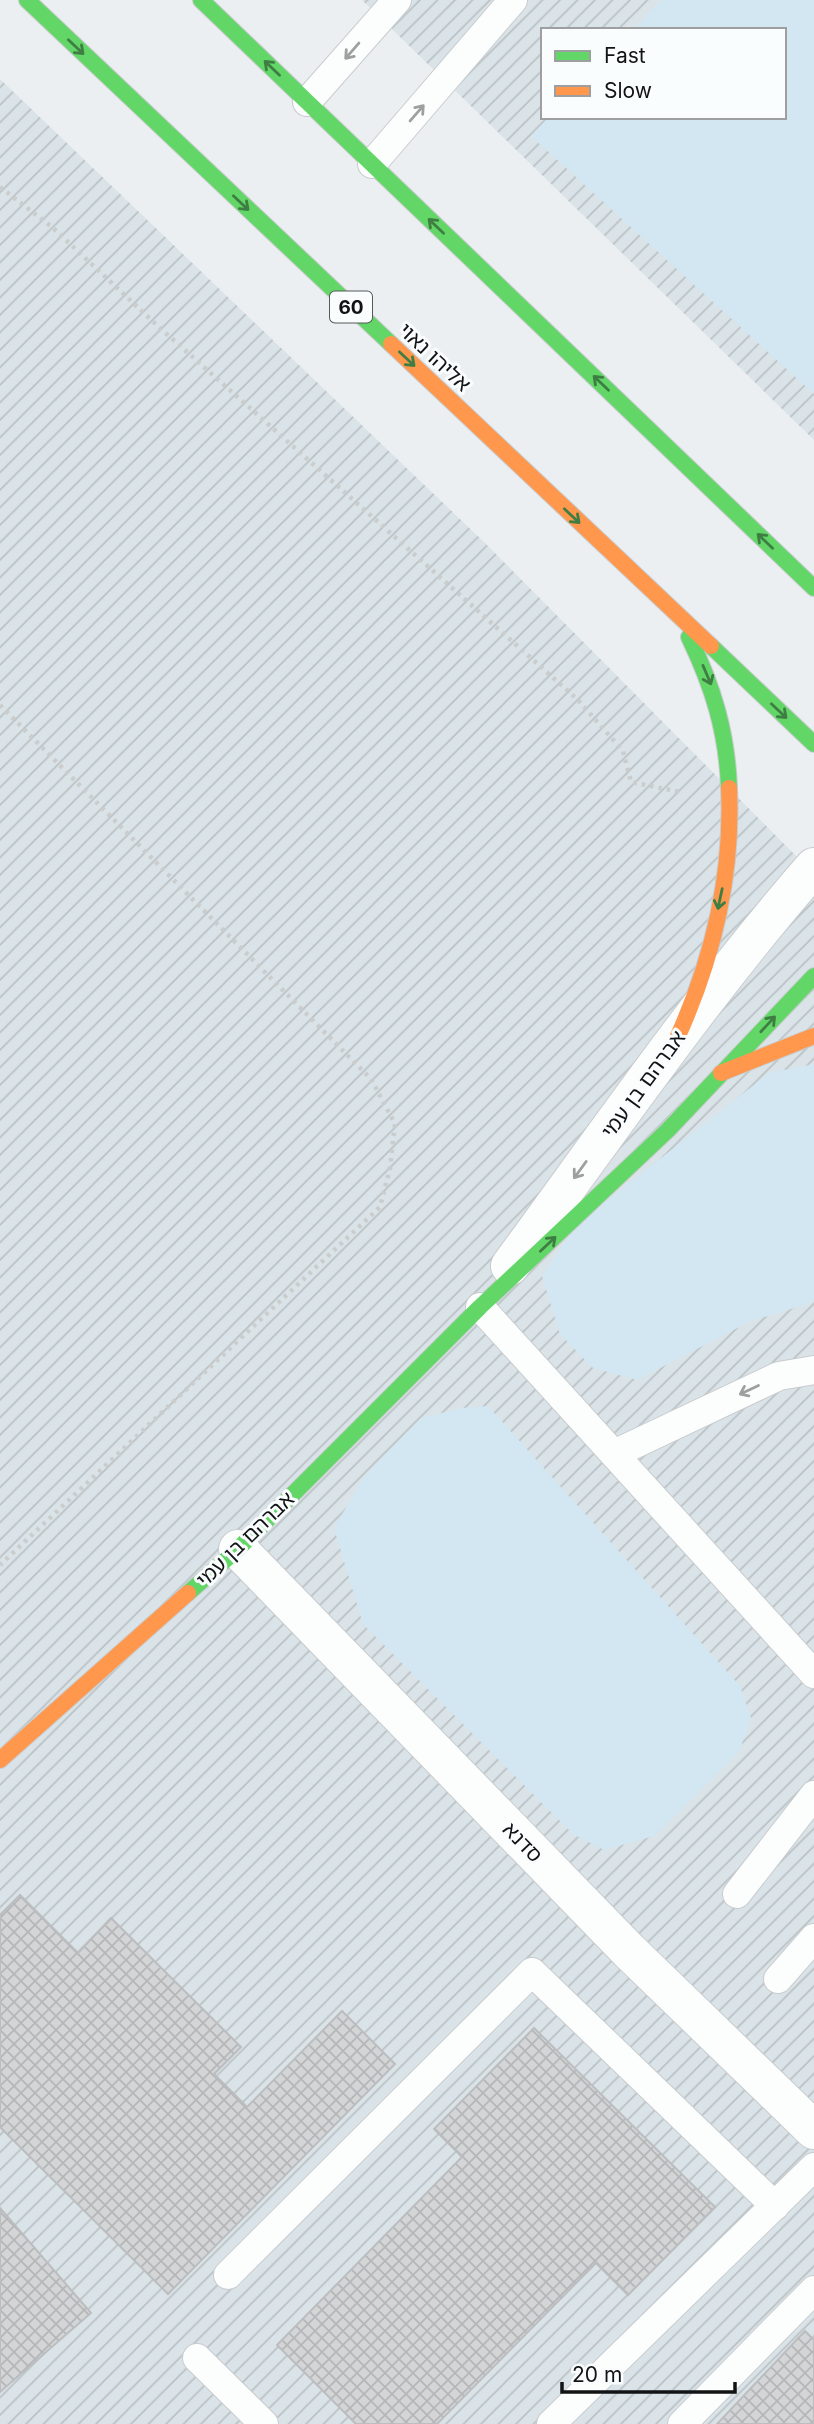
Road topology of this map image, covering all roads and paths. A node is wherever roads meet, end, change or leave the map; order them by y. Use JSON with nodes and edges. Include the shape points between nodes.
{"nodes":[{"id":1,"x":26,"y":0,"type":"edge"},
{"id":2,"x":201,"y":0,"type":"edge"},
{"id":3,"x":397,"y":0,"type":"edge"},
{"id":4,"x":513,"y":0,"type":"edge"},
{"id":5,"x":307,"y":102,"type":"junction"},
{"id":6,"x":372,"y":164,"type":"junction"},
{"id":7,"x":0,"y":187,"type":"edge"},
{"id":8,"x":814,"y":588,"type":"edge"},
{"id":9,"x":676,"y":614,"type":"junction"},
{"id":10,"x":0,"y":705,"type":"edge"},
{"id":11,"x":814,"y":744,"type":"edge"},
{"id":12,"x":730,"y":802,"type":"junction"},
{"id":13,"x":814,"y":867,"type":"edge"},
{"id":14,"x":814,"y":976,"type":"edge"},
{"id":15,"x":678,"y":1036,"type":"junction"},
{"id":16,"x":814,"y":1036,"type":"edge"},
{"id":17,"x":721,"y":1073,"type":"junction"},
{"id":18,"x":480,"y":1307,"type":"junction"},
{"id":19,"x":814,"y":1370,"type":"edge"},
{"id":20,"x":614,"y":1454,"type":"junction"},
{"id":21,"x":238,"y":1549,"type":"junction"},
{"id":22,"x":0,"y":1565,"type":"edge"},
{"id":23,"x":814,"y":1674,"type":"edge"},
{"id":24,"x":0,"y":1760,"type":"edge"},
{"id":25,"x":814,"y":1795,"type":"edge"},
{"id":26,"x":737,"y":1894,"type":"dead end"},
{"id":27,"x":814,"y":1938,"type":"edge"},
{"id":28,"x":778,"y":1979,"type":"dead end"},
{"id":29,"x":812,"y":2123,"type":"edge"},
{"id":30,"x":814,"y":2167,"type":"edge"},
{"id":31,"x":775,"y":2206,"type":"junction"},
{"id":32,"x":228,"y":2275,"type":"dead end"},
{"id":33,"x":814,"y":2290,"type":"edge"},
{"id":34,"x":197,"y":2358,"type":"dead end"},
{"id":35,"x":264,"y":2424,"type":"edge"},
{"id":36,"x":551,"y":2424,"type":"edge"},
{"id":37,"x":682,"y":2424,"type":"edge"}],
"edges":[{"from":1,"to":9,"type":"main road","name":"אליהו נאוי","number":"60","one_way":true},
{"from":5,"to":2,"type":"main road","one_way":true},
{"from":3,"to":5,"type":"lane","one_way":true},
{"from":6,"to":4,"type":"lane","one_way":true},
{"from":5,"to":6,"type":"main road"},
{"from":8,"to":6,"type":"main road","one_way":true},
{"from":7,"to":12,"type":"path","via":[[52,227],[578,699],[623,751],[631,782]]},
{"from":9,"to":11,"type":"main road","name":"אליהו נאוי","number":"60","one_way":true},
{"from":9,"to":12,"type":"main road","one_way":true,"via":[[713,689],[723,729]]},
{"from":10,"to":22,"type":"path","via":[[371,1079],[395,1124],[380,1207]]},
{"from":12,"to":15,"type":"main road","one_way":true,"via":[[723,889],[713,935],[698,989]]},
{"from":13,"to":15,"type":"street","name":"אברהם בן עמי","via":[[756,933]]},
{"from":17,"to":14,"type":"main road","name":"אברהם בן עמי","one_way":true},
{"from":15,"to":18,"type":"street","name":"אברהם בן עמי","one_way":true},
{"from":16,"to":17,"type":"main road"},
{"from":18,"to":17,"type":"main road","name":"אברהם בן עמי","one_way":true,"via":[[668,1130]]},
{"from":18,"to":20,"type":"lane"},
{"from":18,"to":21,"type":"main road","name":"אברהם בן עמי"},
{"from":19,"to":20,"type":"lane","one_way":true,"via":[[779,1376]]},
{"from":20,"to":23,"type":"lane"},
{"from":21,"to":24,"type":"main road","name":"אברהם בן עמי"},
{"from":21,"to":29,"type":"street","name":"סדנא","via":[[629,1951]]},
{"from":25,"to":26,"type":"lane"},
{"from":27,"to":28,"type":"lane"},
{"from":30,"to":31,"type":"lane"},
{"from":31,"to":32,"type":"lane","via":[[532,1972]]},
{"from":31,"to":36,"type":"lane"},
{"from":33,"to":37,"type":"lane"},
{"from":34,"to":35,"type":"lane"}]}
